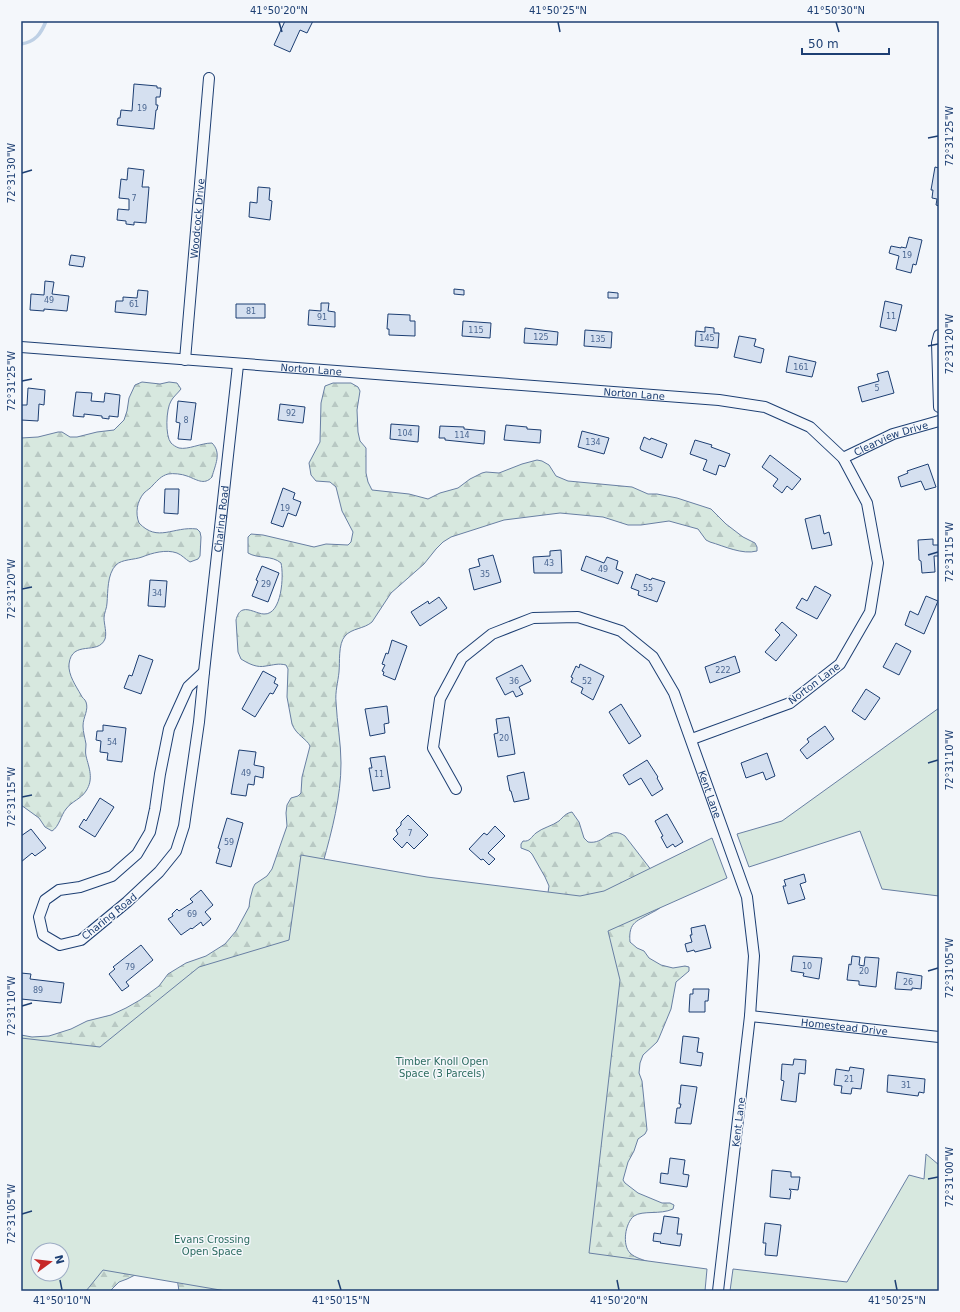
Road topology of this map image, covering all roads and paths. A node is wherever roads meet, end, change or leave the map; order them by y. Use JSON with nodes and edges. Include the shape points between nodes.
{"nodes":[{"id":1,"x":209,"y":78,"type":"dead end"},
{"id":2,"x":939,"y":335,"type":"edge"},
{"id":3,"x":21,"y":347,"type":"edge"},
{"id":4,"x":186,"y":360,"type":"junction"},
{"id":5,"x":238,"y":364,"type":"junction"},
{"id":6,"x":939,"y":407,"type":"edge"},
{"id":7,"x":939,"y":421,"type":"edge"},
{"id":8,"x":843,"y":458,"type":"junction"},
{"id":9,"x":204,"y":672,"type":"junction"},
{"id":10,"x":692,"y":739,"type":"junction"},
{"id":11,"x":456,"y":789,"type":"dead end"},
{"id":12,"x":750,"y":1016,"type":"junction"},
{"id":13,"x":939,"y":1037,"type":"edge"},
{"id":14,"x":718,"y":1291,"type":"edge"}],
"edges":[{"from":1,"to":4,"type":"street","name":"Woodcock Drive"},
{"from":2,"to":6,"type":"street"},
{"from":3,"to":4,"type":"street","name":"Norton Lane"},
{"from":4,"to":5,"type":"street","name":"Norton Lane"},
{"from":5,"to":8,"type":"street","name":"Norton Lane","via":[[719,400],[765,407],[810,427]]},
{"from":5,"to":9,"type":"street","name":"Charing Road"},
{"from":7,"to":8,"type":"street","name":"Clearview Drive","via":[[893,434]]},
{"from":8,"to":10,"type":"street","name":"Norton Lane","via":[[866,503],[878,563],[870,612],[840,664],[790,703]]},
{"from":9,"to":9,"type":"street","name":"Charing Road","via":[[188,686],[169,729],[150,832],[137,854],[112,876],[80,887],[59,890],[45,900],[40,916],[43,935],[60,945],[81,940],[127,902],[159,872],[176,851],[184,826]]},
{"from":10,"to":11,"type":"street","name":"Kent Lane","via":[[674,693],[653,657],[621,631],[578,616],[533,618],[492,634],[462,658],[440,699],[433,748]]},
{"from":10,"to":12,"type":"street","name":"Kent Lane","via":[[748,897],[754,956]]},
{"from":12,"to":13,"type":"street","name":"Homestead Drive"},
{"from":12,"to":14,"type":"street","name":"Kent Lane"}]}
